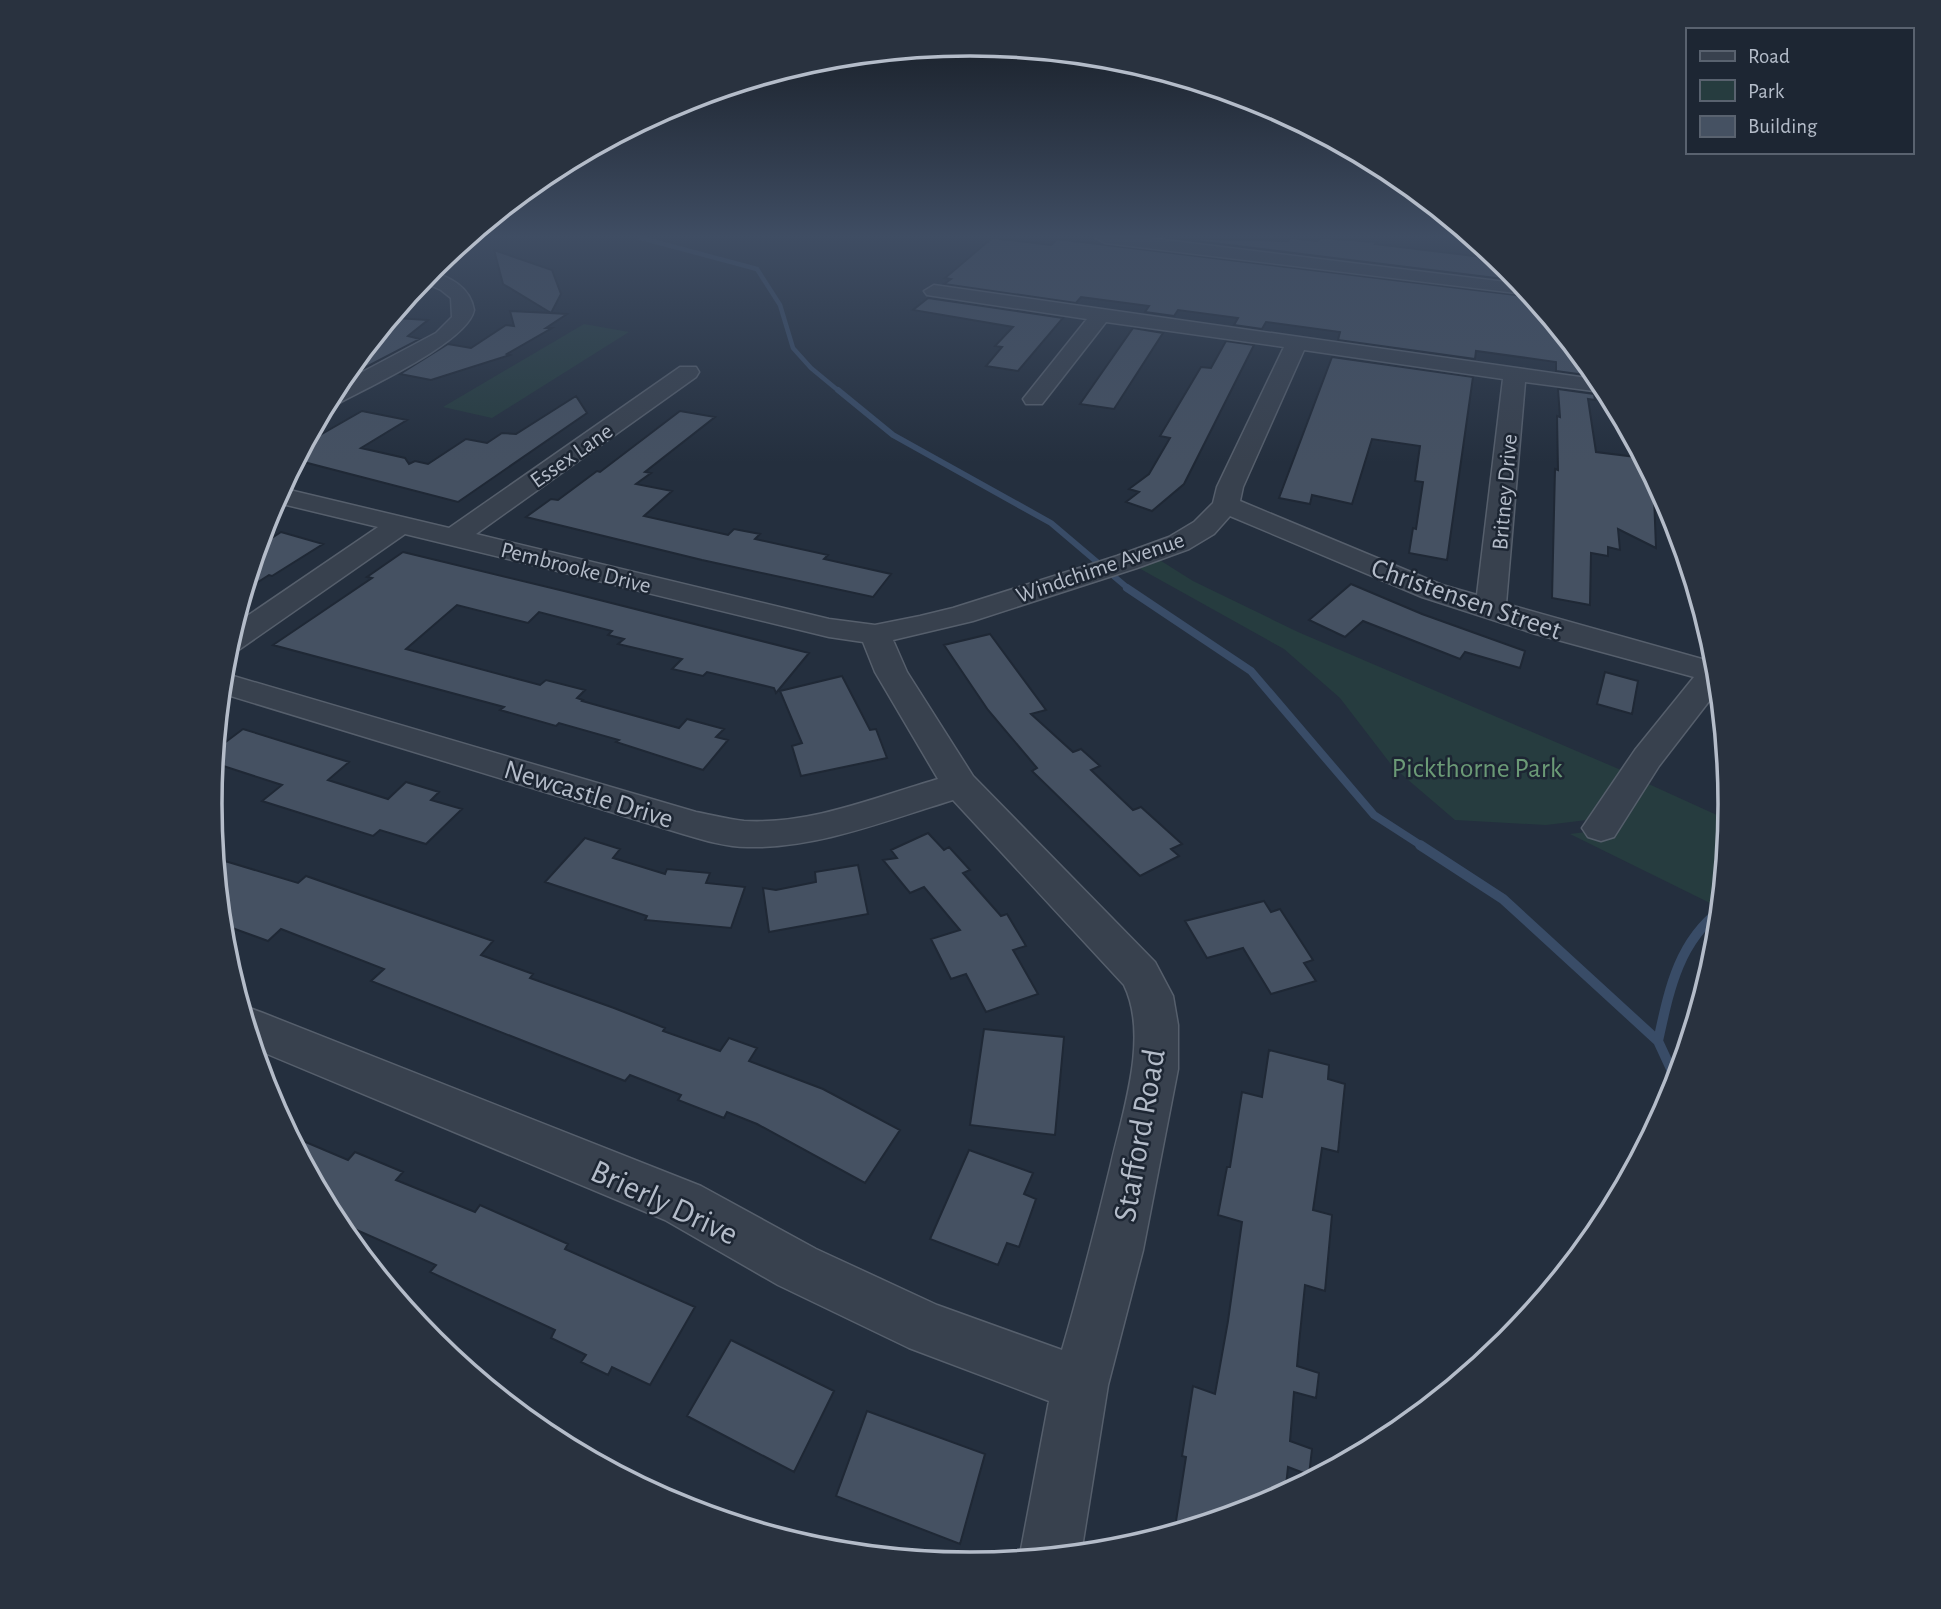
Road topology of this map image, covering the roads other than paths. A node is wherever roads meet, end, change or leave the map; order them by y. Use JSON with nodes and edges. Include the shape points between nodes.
{"nodes":[{"id":1,"x":462,"y":313,"type":"edge"},
{"id":2,"x":1088,"y":313,"type":"edge"},
{"id":3,"x":1101,"y":315,"type":"junction"},
{"id":4,"x":1296,"y":344,"type":"junction"},
{"id":5,"x":688,"y":372,"type":"dead end"},
{"id":6,"x":1515,"y":374,"type":"junction"},
{"id":7,"x":1590,"y":385,"type":"edge"},
{"id":8,"x":348,"y":388,"type":"edge"},
{"id":9,"x":1034,"y":399,"type":"dead end"},
{"id":10,"x":288,"y":497,"type":"edge"},
{"id":11,"x":1226,"y":505,"type":"junction"},
{"id":12,"x":401,"y":524,"type":"junction"},
{"id":13,"x":454,"y":537,"type":"junction"},
{"id":14,"x":1490,"y":610,"type":"junction"},
{"id":15,"x":242,"y":633,"type":"edge"},
{"id":16,"x":875,"y":634,"type":"junction"},
{"id":17,"x":1707,"y":667,"type":"edge"},
{"id":18,"x":1709,"y":680,"type":"edge"},
{"id":19,"x":231,"y":686,"type":"edge"},
{"id":20,"x":960,"y":785,"type":"junction"},
{"id":21,"x":1601,"y":828,"type":"dead end"},
{"id":22,"x":258,"y":1030,"type":"edge"},
{"id":23,"x":1080,"y":1385,"type":"junction"},
{"id":24,"x":1051,"y":1548,"type":"edge"}],
"edges":[{"from":1,"to":8,"type":"street","via":[[443,337]]},
{"from":2,"to":3,"type":"street"},
{"from":3,"to":4,"type":"street"},
{"from":3,"to":9,"type":"street"},
{"from":4,"to":6,"type":"street"},
{"from":4,"to":11,"type":"street","name":"Windchime Avenue","via":[[1230,487]]},
{"from":5,"to":13,"type":"street","name":"Essex Lane"},
{"from":6,"to":7,"type":"street"},
{"from":6,"to":14,"type":"street","name":"Britney Drive"},
{"from":10,"to":12,"type":"street","name":"Pembrooke Drive"},
{"from":11,"to":14,"type":"street","name":"Christensen Street","via":[[1432,591]]},
{"from":11,"to":16,"type":"street","name":"Windchime Avenue","via":[[1204,528],[1179,543],[962,615]]},
{"from":12,"to":13,"type":"street","name":"Pembrooke Drive"},
{"from":12,"to":15,"type":"street"},
{"from":13,"to":16,"type":"street","name":"Pembrooke Drive","via":[[829,628]]},
{"from":14,"to":17,"type":"street","name":"Christensen Street"},
{"from":16,"to":20,"type":"street","name":"Stafford Road","via":[[891,672]]},
{"from":18,"to":21,"type":"street","via":[[1647,758]]},
{"from":19,"to":20,"type":"street","name":"Newcastle Drive","via":[[730,832],[793,830]]},
{"from":20,"to":23,"type":"street","name":"Stafford Road","via":[[1140,974],[1151,996],[1155,1069],[1117,1250]]},
{"from":22,"to":23,"type":"street","name":"Brierly Drive","via":[[683,1203],[797,1267],[916,1323]]},
{"from":23,"to":24,"type":"street","name":"Stafford Road"}]}
